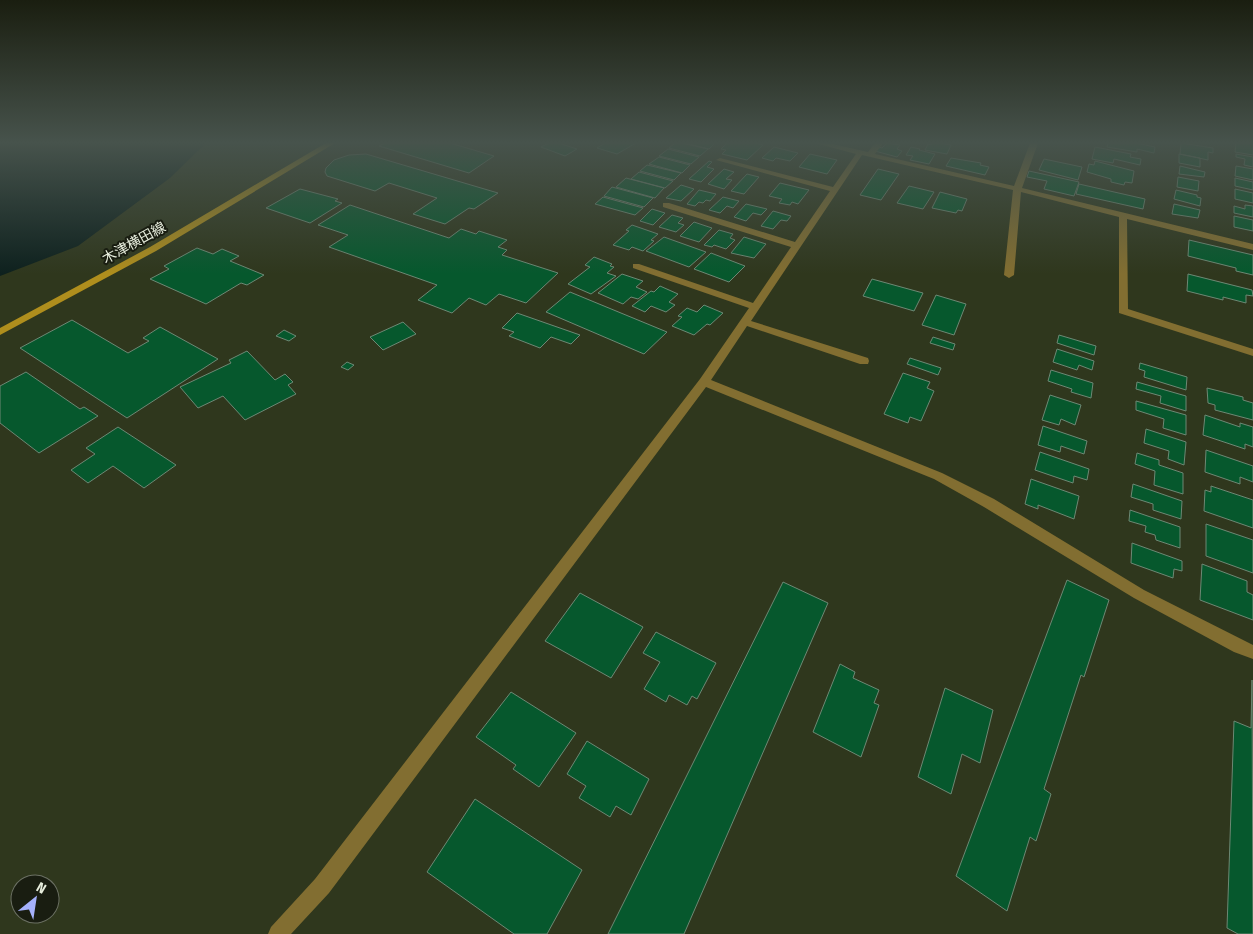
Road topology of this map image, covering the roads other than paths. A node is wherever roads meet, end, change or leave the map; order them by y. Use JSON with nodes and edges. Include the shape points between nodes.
{"nodes":[{"id":1,"x":258,"y":187,"type":"edge"},
{"id":2,"x":821,"y":187,"type":"edge"},
{"id":3,"x":837,"y":187,"type":"edge"},
{"id":4,"x":1007,"y":187,"type":"edge"},
{"id":5,"x":1018,"y":189,"type":"junction"},
{"id":6,"x":834,"y":190,"type":"junction"},
{"id":7,"x":666,"y":205,"type":"dead end"},
{"id":8,"x":1123,"y":215,"type":"junction"},
{"id":9,"x":797,"y":246,"type":"junction"},
{"id":10,"x":1253,"y":247,"type":"edge"},
{"id":11,"x":636,"y":266,"type":"dead end"},
{"id":12,"x":1009,"y":275,"type":"dead end"},
{"id":13,"x":755,"y":307,"type":"junction"},
{"id":14,"x":744,"y":322,"type":"junction"},
{"id":15,"x":0,"y":332,"type":"edge"},
{"id":16,"x":1253,"y":353,"type":"edge"},
{"id":17,"x":864,"y":361,"type":"dead end"},
{"id":18,"x":704,"y":382,"type":"junction"},
{"id":19,"x":1253,"y":652,"type":"edge"},
{"id":20,"x":278,"y":934,"type":"edge"}],
"edges":[{"from":1,"to":15,"type":"main road","name":"木津横田線","via":[[153,249]]},
{"from":2,"to":6,"type":"street"},
{"from":3,"to":6,"type":"street"},
{"from":4,"to":5,"type":"street"},
{"from":5,"to":8,"type":"street"},
{"from":5,"to":12,"type":"street"},
{"from":6,"to":9,"type":"street"},
{"from":7,"to":9,"type":"street"},
{"from":8,"to":10,"type":"street"},
{"from":8,"to":16,"type":"street","via":[[1122,311]]},
{"from":9,"to":13,"type":"street"},
{"from":11,"to":13,"type":"street"},
{"from":13,"to":14,"type":"street"},
{"from":14,"to":17,"type":"street"},
{"from":14,"to":18,"type":"street"},
{"from":18,"to":19,"type":"street","via":[[938,476],[1140,594]]},
{"from":18,"to":20,"type":"street","via":[[322,886]]}]}
